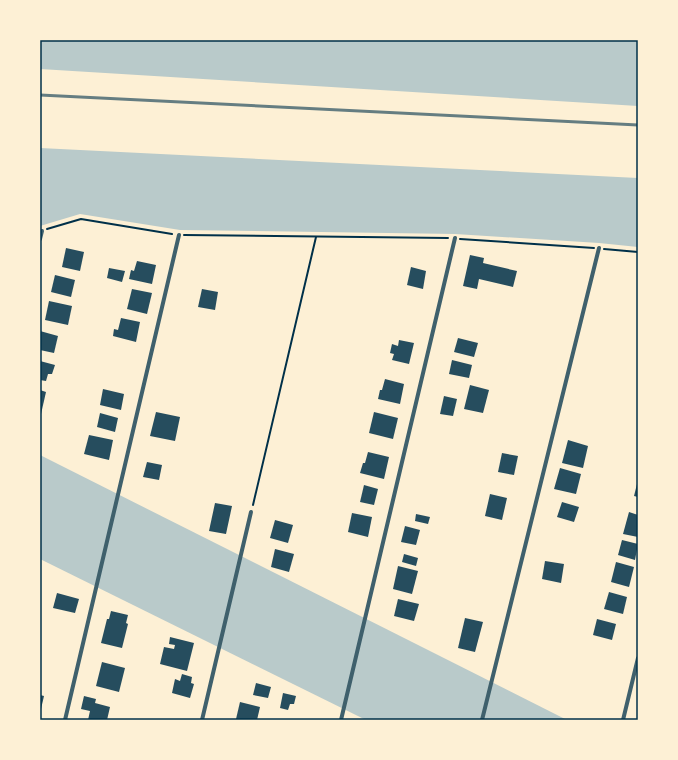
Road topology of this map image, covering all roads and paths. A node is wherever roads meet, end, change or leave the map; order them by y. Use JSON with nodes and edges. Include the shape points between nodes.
{"nodes":[{"id":1,"x":42,"y":231,"type":"joint"},
{"id":2,"x":179,"y":235,"type":"junction"},
{"id":3,"x":316,"y":236,"type":"junction"},
{"id":4,"x":455,"y":238,"type":"junction"},
{"id":5,"x":40,"y":239,"type":"edge"},
{"id":6,"x":599,"y":248,"type":"junction"},
{"id":7,"x":638,"y":252,"type":"edge"},
{"id":8,"x":251,"y":512,"type":"joint"},
{"id":9,"x":638,"y":658,"type":"edge"},
{"id":10,"x":65,"y":720,"type":"edge"},
{"id":11,"x":202,"y":720,"type":"edge"},
{"id":12,"x":341,"y":720,"type":"edge"},
{"id":13,"x":482,"y":720,"type":"edge"},
{"id":14,"x":623,"y":720,"type":"edge"}],
"edges":[{"from":1,"to":2,"type":"path","via":[[81,219]]},
{"from":1,"to":5,"type":"street"},
{"from":2,"to":3,"type":"path"},
{"from":2,"to":10,"type":"street"},
{"from":3,"to":4,"type":"path"},
{"from":3,"to":8,"type":"path"},
{"from":4,"to":6,"type":"path"},
{"from":4,"to":12,"type":"street"},
{"from":6,"to":7,"type":"path"},
{"from":6,"to":13,"type":"street"},
{"from":8,"to":11,"type":"street"},
{"from":9,"to":14,"type":"street"}]}
